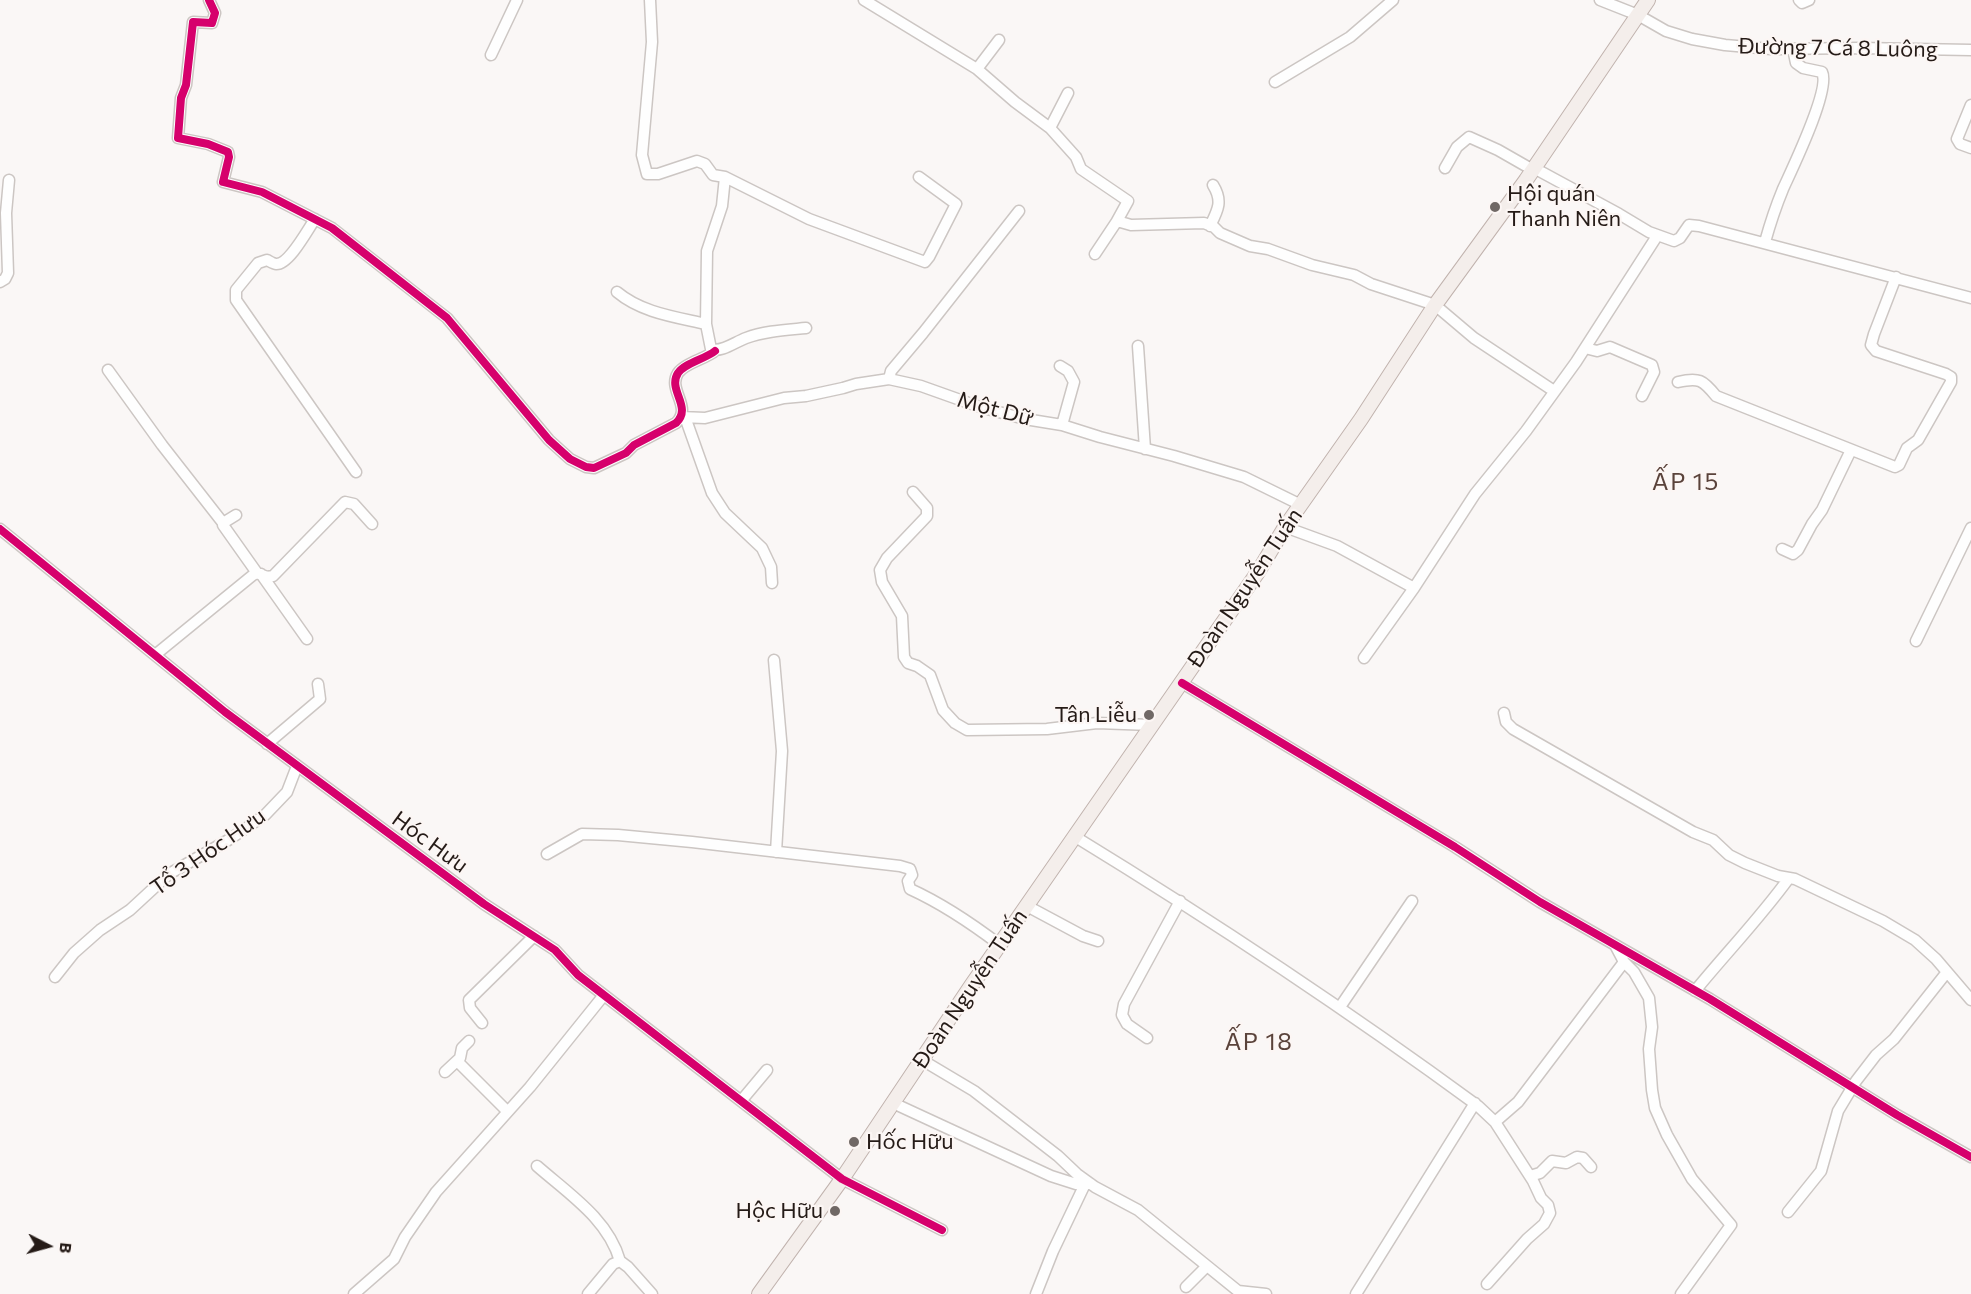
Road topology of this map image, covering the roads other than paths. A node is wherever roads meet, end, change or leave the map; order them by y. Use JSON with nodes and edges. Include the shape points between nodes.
{"nodes":[{"id":1,"x":208,"y":0,"type":"edge"},
{"id":2,"x":518,"y":0,"type":"edge"},
{"id":3,"x":650,"y":0,"type":"edge"},
{"id":4,"x":864,"y":0,"type":"edge"},
{"id":5,"x":1394,"y":0,"type":"edge"},
{"id":6,"x":1600,"y":0,"type":"edge"},
{"id":7,"x":1648,"y":0,"type":"edge"},
{"id":8,"x":1798,"y":0,"type":"edge"},
{"id":9,"x":1809,"y":0,"type":"edge"},
{"id":10,"x":1638,"y":15,"type":"junction"},
{"id":11,"x":999,"y":39,"type":"dead end"},
{"id":12,"x":1793,"y":49,"type":"junction"},
{"id":13,"x":1971,"y":50,"type":"edge"},
{"id":14,"x":491,"y":55,"type":"dead end"},
{"id":15,"x":977,"y":69,"type":"junction"},
{"id":16,"x":1275,"y":82,"type":"dead end"},
{"id":17,"x":1068,"y":93,"type":"dead end"},
{"id":18,"x":1971,"y":105,"type":"edge"},
{"id":19,"x":1050,"y":128,"type":"junction"},
{"id":20,"x":1971,"y":148,"type":"edge"},
{"id":21,"x":1445,"y":168,"type":"dead end"},
{"id":22,"x":1534,"y":169,"type":"junction"},
{"id":23,"x":725,"y":177,"type":"junction"},
{"id":24,"x":919,"y":177,"type":"dead end"},
{"id":25,"x":9,"y":180,"type":"dead end"},
{"id":26,"x":1213,"y":185,"type":"dead end"},
{"id":27,"x":1019,"y":211,"type":"dead end"},
{"id":28,"x":315,"y":219,"type":"junction"},
{"id":29,"x":1117,"y":221,"type":"junction"},
{"id":30,"x":1210,"y":226,"type":"junction"},
{"id":31,"x":1658,"y":236,"type":"junction"},
{"id":32,"x":1765,"y":242,"type":"junction"},
{"id":33,"x":1095,"y":254,"type":"dead end"},
{"id":34,"x":1896,"y":277,"type":"junction"},
{"id":35,"x":0,"y":282,"type":"edge"},
{"id":36,"x":617,"y":292,"type":"dead end"},
{"id":37,"x":1971,"y":298,"type":"edge"},
{"id":38,"x":1435,"y":305,"type":"junction"},
{"id":39,"x":706,"y":324,"type":"junction"},
{"id":40,"x":806,"y":328,"type":"dead end"},
{"id":41,"x":1138,"y":346,"type":"dead end"},
{"id":42,"x":1585,"y":348,"type":"junction"},
{"id":43,"x":715,"y":351,"type":"junction"},
{"id":44,"x":1060,"y":366,"type":"dead end"},
{"id":45,"x":108,"y":370,"type":"dead end"},
{"id":46,"x":889,"y":379,"type":"junction"},
{"id":47,"x":1678,"y":382,"type":"dead end"},
{"id":48,"x":1554,"y":391,"type":"junction"},
{"id":49,"x":1642,"y":396,"type":"dead end"},
{"id":50,"x":683,"y":417,"type":"junction"},
{"id":51,"x":1062,"y":425,"type":"junction"},
{"id":52,"x":1145,"y":448,"type":"junction"},
{"id":53,"x":1851,"y":450,"type":"junction"},
{"id":54,"x":356,"y":471,"type":"dead end"},
{"id":55,"x":913,"y":492,"type":"dead end"},
{"id":56,"x":1300,"y":505,"type":"junction"},
{"id":57,"x":236,"y":515,"type":"dead end"},
{"id":58,"x":223,"y":523,"type":"junction"},
{"id":59,"x":372,"y":524,"type":"dead end"},
{"id":60,"x":1286,"y":527,"type":"junction"},
{"id":61,"x":1971,"y":528,"type":"edge"},
{"id":62,"x":0,"y":529,"type":"edge"},
{"id":63,"x":1782,"y":549,"type":"dead end"},
{"id":64,"x":259,"y":574,"type":"junction"},
{"id":65,"x":772,"y":583,"type":"dead end"},
{"id":66,"x":1414,"y":588,"type":"junction"},
{"id":67,"x":308,"y":639,"type":"dead end"},
{"id":68,"x":1916,"y":641,"type":"dead end"},
{"id":69,"x":155,"y":656,"type":"junction"},
{"id":70,"x":1364,"y":657,"type":"dead end"},
{"id":71,"x":774,"y":660,"type":"dead end"},
{"id":72,"x":1182,"y":683,"type":"junction"},
{"id":73,"x":318,"y":684,"type":"dead end"},
{"id":74,"x":1504,"y":713,"type":"dead end"},
{"id":75,"x":1151,"y":725,"type":"junction"},
{"id":76,"x":267,"y":744,"type":"junction"},
{"id":77,"x":297,"y":766,"type":"junction"},
{"id":78,"x":1074,"y":836,"type":"junction"},
{"id":79,"x":776,"y":852,"type":"junction"},
{"id":80,"x":547,"y":854,"type":"dead end"},
{"id":81,"x":1789,"y":878,"type":"junction"},
{"id":82,"x":1180,"y":901,"type":"junction"},
{"id":83,"x":1412,"y":901,"type":"dead end"},
{"id":84,"x":1026,"y":906,"type":"junction"},
{"id":85,"x":534,"y":936,"type":"junction"},
{"id":86,"x":1098,"y":941,"type":"dead end"},
{"id":87,"x":1000,"y":945,"type":"junction"},
{"id":88,"x":1615,"y":945,"type":"junction"},
{"id":89,"x":1624,"y":962,"type":"junction"},
{"id":90,"x":1947,"y":972,"type":"junction"},
{"id":91,"x":55,"y":977,"type":"dead end"},
{"id":92,"x":1695,"y":991,"type":"junction"},
{"id":93,"x":604,"y":995,"type":"junction"},
{"id":94,"x":1971,"y":1000,"type":"edge"},
{"id":95,"x":1340,"y":1007,"type":"junction"},
{"id":96,"x":482,"y":1023,"type":"dead end"},
{"id":97,"x":1147,"y":1038,"type":"dead end"},
{"id":98,"x":469,"y":1041,"type":"dead end"},
{"id":99,"x":922,"y":1060,"type":"junction"},
{"id":100,"x":457,"y":1062,"type":"junction"},
{"id":101,"x":767,"y":1070,"type":"dead end"},
{"id":102,"x":445,"y":1072,"type":"dead end"},
{"id":103,"x":1853,"y":1088,"type":"junction"},
{"id":104,"x":741,"y":1101,"type":"junction"},
{"id":105,"x":893,"y":1103,"type":"junction"},
{"id":106,"x":1475,"y":1103,"type":"junction"},
{"id":107,"x":507,"y":1112,"type":"junction"},
{"id":108,"x":1494,"y":1122,"type":"junction"},
{"id":109,"x":1971,"y":1157,"type":"edge"},
{"id":110,"x":537,"y":1166,"type":"dead end"},
{"id":111,"x":1591,"y":1167,"type":"dead end"},
{"id":112,"x":1530,"y":1176,"type":"junction"},
{"id":113,"x":842,"y":1179,"type":"junction"},
{"id":114,"x":1088,"y":1184,"type":"junction"},
{"id":115,"x":1788,"y":1212,"type":"dead end"},
{"id":116,"x":942,"y":1230,"type":"dead end"},
{"id":117,"x":620,"y":1261,"type":"junction"},
{"id":118,"x":1207,"y":1266,"type":"junction"},
{"id":119,"x":1487,"y":1284,"type":"dead end"},
{"id":120,"x":1186,"y":1287,"type":"dead end"},
{"id":121,"x":1238,"y":1292,"type":"edge"},
{"id":122,"x":354,"y":1294,"type":"edge"},
{"id":123,"x":588,"y":1294,"type":"edge"},
{"id":124,"x":652,"y":1294,"type":"edge"},
{"id":125,"x":759,"y":1294,"type":"edge"},
{"id":126,"x":1036,"y":1294,"type":"edge"},
{"id":127,"x":1266,"y":1294,"type":"edge"},
{"id":128,"x":1356,"y":1294,"type":"edge"},
{"id":129,"x":1681,"y":1294,"type":"edge"}],
"edges":[{"from":1,"to":28,"type":"street","via":[[215,13],[212,23],[193,22],[178,138],[228,152],[223,182],[262,192]]},
{"from":2,"to":14,"type":"street"},
{"from":3,"to":23,"type":"street","via":[[652,42],[642,155],[647,174],[697,161],[713,175]]},
{"from":4,"to":15,"type":"street"},
{"from":5,"to":16,"type":"street","via":[[1350,37]]},
{"from":6,"to":10,"type":"street","name":"Đường 7 Cá 8 Luông"},
{"from":7,"to":10,"type":"main road","name":"Đoàn Nguyễn Tuấn"},
{"from":8,"to":9,"type":"street"},
{"from":10,"to":12,"type":"street","name":"Đường 7 Cá 8 Luông","via":[[1666,31],[1692,39]]},
{"from":10,"to":22,"type":"main road","name":"Đoàn Nguyễn Tuấn"},
{"from":11,"to":15,"type":"street"},
{"from":12,"to":13,"type":"street","name":"Đường 7 Cá 8 Luông"},
{"from":12,"to":32,"type":"street","via":[[1796,63],[1822,72],[1824,81],[1810,132]]},
{"from":15,"to":19,"type":"street"},
{"from":17,"to":19,"type":"street"},
{"from":18,"to":20,"type":"street","via":[[1957,139],[1959,144]]},
{"from":19,"to":29,"type":"street","via":[[1076,157],[1081,169],[1128,201]]},
{"from":21,"to":22,"type":"street","via":[[1457,147],[1469,137]]},
{"from":22,"to":31,"type":"street"},
{"from":22,"to":38,"type":"main road","name":"Đoàn Nguyễn Tuấn"},
{"from":23,"to":24,"type":"street","via":[[809,219],[925,261],[956,204]]},
{"from":23,"to":39,"type":"street","via":[[723,206],[707,251]]},
{"from":25,"to":35,"type":"street","via":[[8,273]]},
{"from":26,"to":30,"type":"street","via":[[1220,202]]},
{"from":27,"to":46,"type":"street","via":[[891,371]]},
{"from":28,"to":50,"type":"street","via":[[447,318],[549,440],[570,459],[594,468]]},
{"from":28,"to":54,"type":"street","via":[[283,262],[258,263],[236,290],[236,300]]},
{"from":29,"to":30,"type":"street","via":[[1131,225],[1195,222]]},
{"from":29,"to":33,"type":"street"},
{"from":30,"to":38,"type":"street","via":[[1250,246],[1354,275]]},
{"from":31,"to":32,"type":"street","via":[[1674,241],[1689,225]]},
{"from":31,"to":42,"type":"street"},
{"from":32,"to":34,"type":"street"},
{"from":34,"to":37,"type":"street"},
{"from":34,"to":53,"type":"street","via":[[1871,345],[1875,351],[1946,374],[1951,382],[1899,465],[1895,467]]},
{"from":36,"to":39,"type":"street","via":[[655,312]]},
{"from":38,"to":48,"type":"street","via":[[1474,338]]},
{"from":38,"to":56,"type":"main road","name":"Đoàn Nguyễn Tuấn"},
{"from":39,"to":43,"type":"street","via":[[711,349]]},
{"from":40,"to":43,"type":"street","via":[[765,332]]},
{"from":41,"to":52,"type":"street"},
{"from":42,"to":48,"type":"street"},
{"from":42,"to":49,"type":"street","via":[[1597,351],[1610,347],[1652,366],[1654,372]]},
{"from":43,"to":50,"type":"street","via":[[684,367],[677,376]]},
{"from":44,"to":51,"type":"street","via":[[1074,382]]},
{"from":45,"to":58,"type":"street"},
{"from":46,"to":50,"type":"street","name":"Một Dữ","via":[[784,398],[705,418]]},
{"from":46,"to":51,"type":"street","name":"Một Dữ","via":[[980,407]]},
{"from":47,"to":53,"type":"street","via":[[1699,380],[1716,396]]},
{"from":48,"to":66,"type":"street","via":[[1475,494]]},
{"from":50,"to":65,"type":"street","via":[[712,493],[725,513],[762,548],[771,567]]},
{"from":51,"to":52,"type":"street","name":"Một Dữ"},
{"from":52,"to":56,"type":"street","name":"Một Dữ","via":[[1244,477]]},
{"from":53,"to":63,"type":"street","via":[[1798,550],[1793,554]]},
{"from":55,"to":75,"type":"street","via":[[927,508],[927,516],[886,558],[880,570],[882,582],[902,616],[904,657],[930,675],[948,717],[967,730],[1047,729],[1097,723]]},
{"from":56,"to":60,"type":"main road","name":"Đoàn Nguyễn Tuấn"},
{"from":57,"to":58,"type":"street"},
{"from":58,"to":64,"type":"street"},
{"from":59,"to":64,"type":"street","via":[[354,504],[345,502],[273,576]]},
{"from":60,"to":66,"type":"street","via":[[1337,546]]},
{"from":60,"to":72,"type":"main road","name":"Đoàn Nguyễn Tuấn"},
{"from":61,"to":68,"type":"street"},
{"from":62,"to":69,"type":"street","name":"Hóc Hưu"},
{"from":64,"to":67,"type":"street"},
{"from":64,"to":69,"type":"street"},
{"from":66,"to":70,"type":"street"},
{"from":69,"to":76,"type":"street","name":"Hóc Hưu"},
{"from":71,"to":79,"type":"street","via":[[782,751]]},
{"from":72,"to":75,"type":"main road","name":"Đoàn Nguyễn Tuấn"},
{"from":72,"to":88,"type":"street"},
{"from":73,"to":76,"type":"street","via":[[320,699]]},
{"from":74,"to":81,"type":"street","via":[[1513,729],[1713,840],[1729,855]]},
{"from":75,"to":78,"type":"main road","name":"Đoàn Nguyễn Tuấn"},
{"from":76,"to":77,"type":"street","name":"Hóc Hưu"},
{"from":77,"to":85,"type":"street","name":"Hóc Hưu","via":[[484,904]]},
{"from":77,"to":91,"type":"street","name":"Tổ 3 Hóc Hưu","via":[[287,792],[265,815],[169,874],[130,910],[82,945]]},
{"from":78,"to":82,"type":"street"},
{"from":78,"to":84,"type":"main road","name":"Đoàn Nguyễn Tuấn"},
{"from":79,"to":80,"type":"street","via":[[582,834]]},
{"from":79,"to":87,"type":"street","via":[[910,869],[910,889],[967,919]]},
{"from":81,"to":90,"type":"street","via":[[1851,905],[1915,940]]},
{"from":81,"to":92,"type":"street","via":[[1760,918]]},
{"from":82,"to":95,"type":"street"},
{"from":82,"to":97,"type":"street","via":[[1124,1004],[1122,1016],[1127,1024]]},
{"from":83,"to":95,"type":"street"},
{"from":84,"to":86,"type":"street"},
{"from":84,"to":87,"type":"main road","name":"Đoàn Nguyễn Tuấn"},
{"from":85,"to":93,"type":"street","name":"Hóc Hưu"},
{"from":85,"to":96,"type":"street","via":[[469,1000],[470,1008]]},
{"from":87,"to":99,"type":"main road","name":"Đoàn Nguyễn Tuấn"},
{"from":88,"to":89,"type":"street"},
{"from":88,"to":92,"type":"street"},
{"from":89,"to":108,"type":"street","via":[[1518,1102]]},
{"from":89,"to":129,"type":"street","via":[[1649,998],[1653,1027],[1648,1049],[1655,1108],[1692,1179],[1731,1225]]},
{"from":90,"to":94,"type":"street"},
{"from":90,"to":103,"type":"street"},
{"from":92,"to":103,"type":"street"},
{"from":93,"to":104,"type":"street","name":"Hóc Hưu"},
{"from":93,"to":107,"type":"street"},
{"from":95,"to":106,"type":"street"},
{"from":98,"to":100,"type":"street"},
{"from":99,"to":105,"type":"main road","name":"Đoàn Nguyễn Tuấn"},
{"from":99,"to":114,"type":"street","via":[[974,1091]]},
{"from":100,"to":102,"type":"street"},
{"from":100,"to":107,"type":"street"},
{"from":101,"to":104,"type":"street"},
{"from":103,"to":109,"type":"street"},
{"from":103,"to":115,"type":"street","via":[[1838,1111],[1821,1171]]},
{"from":104,"to":113,"type":"street","name":"Hóc Hưu"},
{"from":105,"to":113,"type":"main road","name":"Đoàn Nguyễn Tuấn"},
{"from":105,"to":114,"type":"street","via":[[1031,1168],[1076,1184]]},
{"from":106,"to":108,"type":"street"},
{"from":106,"to":128,"type":"street"},
{"from":107,"to":122,"type":"street","via":[[436,1192],[394,1259]]},
{"from":108,"to":112,"type":"street"},
{"from":110,"to":117,"type":"street","via":[[593,1214],[606,1230]]},
{"from":111,"to":112,"type":"street","via":[[1577,1156],[1566,1163],[1552,1161],[1540,1173]]},
{"from":112,"to":119,"type":"street","via":[[1550,1214]]},
{"from":113,"to":116,"type":"street","name":"Hóc Hưu"},
{"from":113,"to":125,"type":"main road","name":"Đoàn Nguyễn Tuấn"},
{"from":114,"to":118,"type":"street","via":[[1138,1210]]},
{"from":114,"to":126,"type":"street","via":[[1053,1251]]},
{"from":117,"to":123,"type":"street"},
{"from":117,"to":124,"type":"street"},
{"from":118,"to":120,"type":"street"},
{"from":118,"to":121,"type":"street"},
{"from":121,"to":127,"type":"street"}]}
